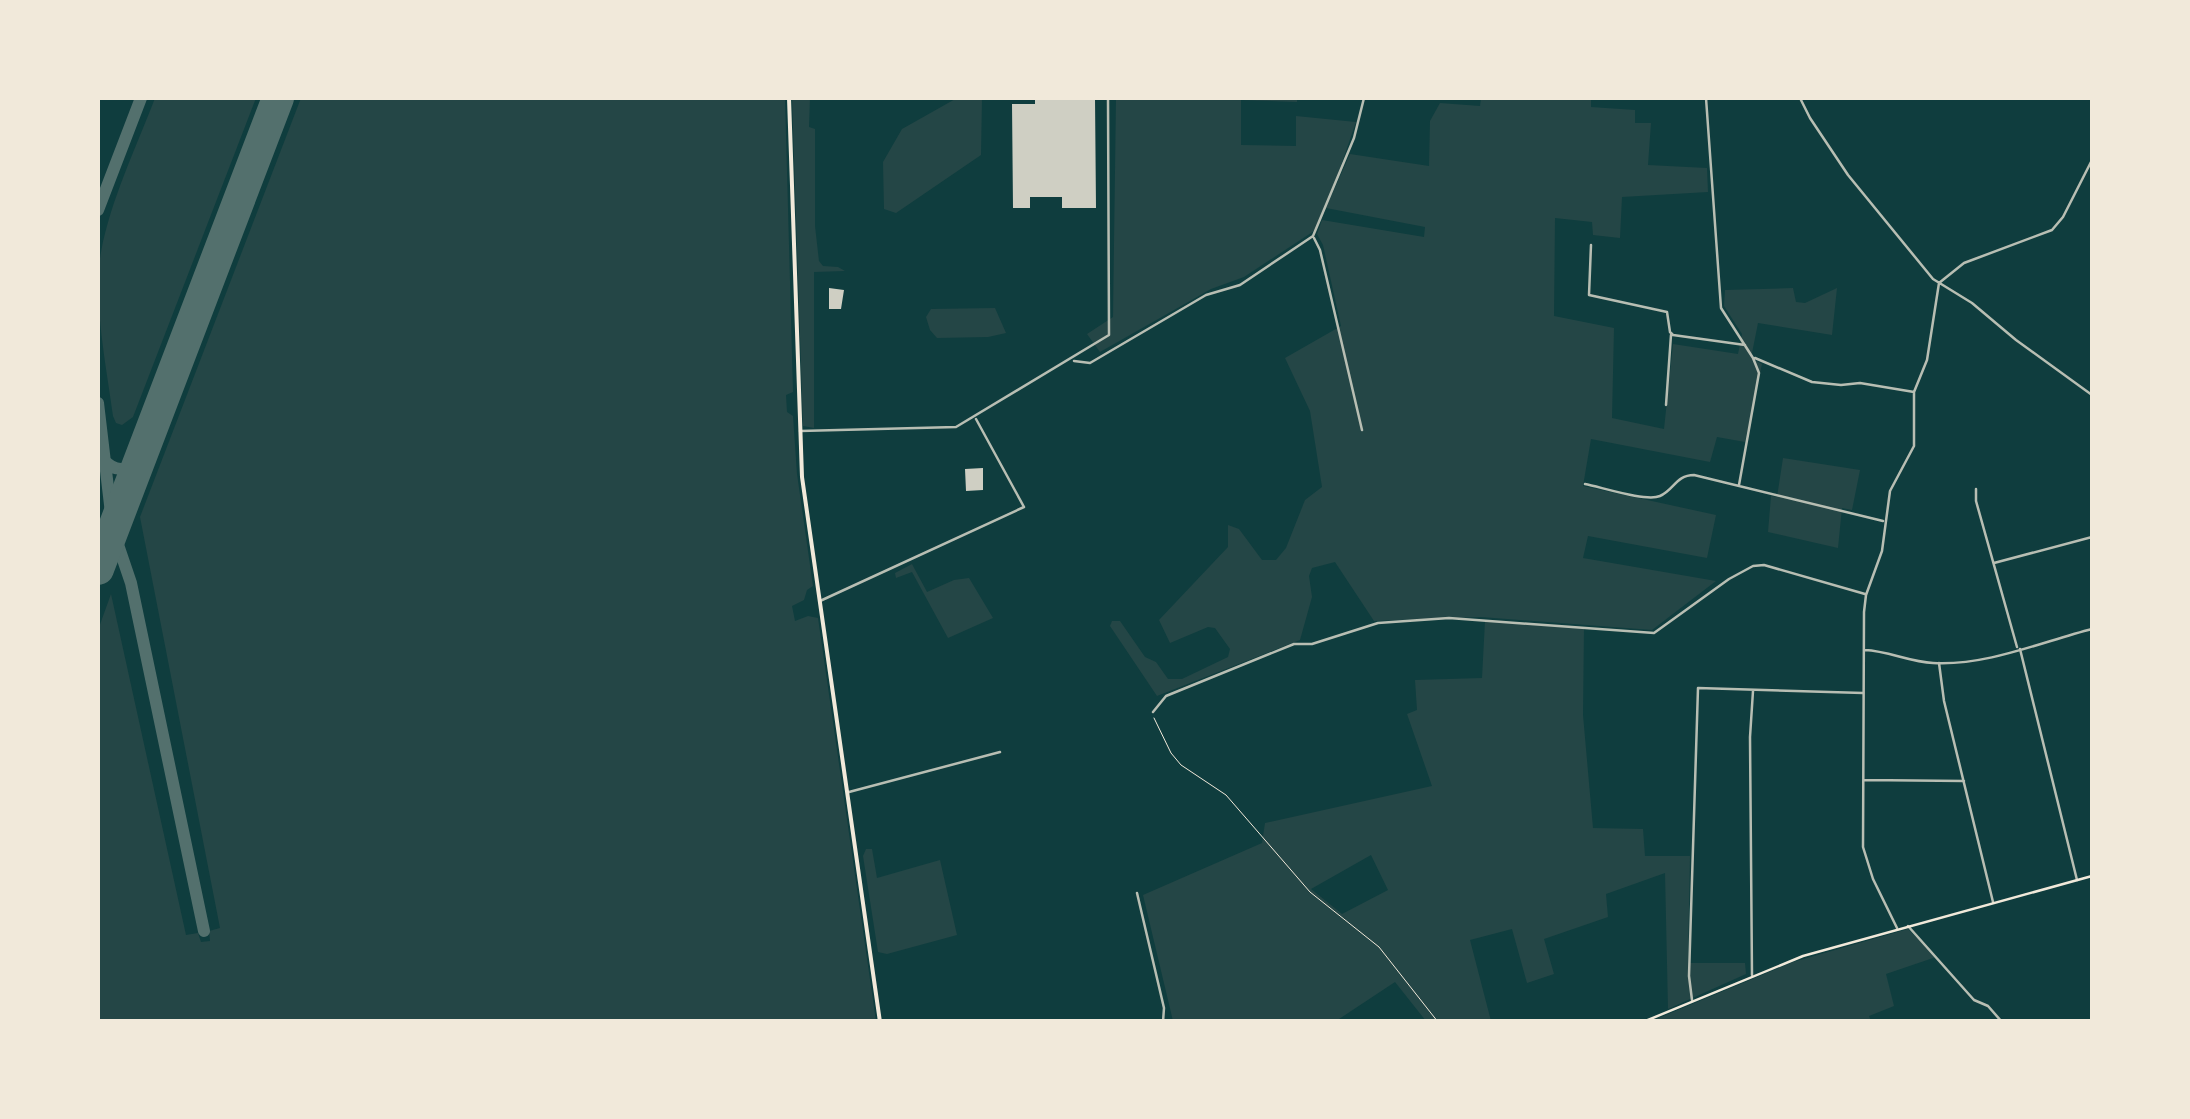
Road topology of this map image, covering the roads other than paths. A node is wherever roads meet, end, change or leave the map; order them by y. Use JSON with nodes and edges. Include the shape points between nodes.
{"nodes":[{"id":1,"x":789,"y":98,"type":"edge"},
{"id":2,"x":1108,"y":98,"type":"edge"},
{"id":3,"x":1364,"y":98,"type":"edge"},
{"id":4,"x":1706,"y":98,"type":"edge"},
{"id":5,"x":1800,"y":98,"type":"edge"},
{"id":6,"x":2092,"y":160,"type":"edge"},
{"id":7,"x":1312,"y":236,"type":"junction"},
{"id":8,"x":1591,"y":245,"type":"dead end"},
{"id":9,"x":1939,"y":283,"type":"junction"},
{"id":10,"x":1670,"y":334,"type":"junction"},
{"id":11,"x":1744,"y":345,"type":"junction"},
{"id":12,"x":1753,"y":358,"type":"junction"},
{"id":13,"x":1072,"y":359,"type":"junction"},
{"id":14,"x":1772,"y":366,"type":"junction"},
{"id":15,"x":1759,"y":373,"type":"junction"},
{"id":16,"x":1914,"y":392,"type":"junction"},
{"id":17,"x":2092,"y":395,"type":"edge"},
{"id":18,"x":1666,"y":406,"type":"dead end"},
{"id":19,"x":976,"y":417,"type":"junction"},
{"id":20,"x":799,"y":430,"type":"junction"},
{"id":21,"x":1362,"y":430,"type":"dead end"},
{"id":22,"x":1586,"y":484,"type":"dead end"},
{"id":23,"x":1738,"y":485,"type":"junction"},
{"id":24,"x":1976,"y":488,"type":"dead end"},
{"id":25,"x":1884,"y":521,"type":"junction"},
{"id":26,"x":2092,"y":537,"type":"edge"},
{"id":27,"x":1993,"y":564,"type":"junction"},
{"id":28,"x":1866,"y":595,"type":"junction"},
{"id":29,"x":820,"y":602,"type":"junction"},
{"id":30,"x":2092,"y":629,"type":"edge"},
{"id":31,"x":2019,"y":649,"type":"junction"},
{"id":32,"x":1864,"y":650,"type":"junction"},
{"id":33,"x":1939,"y":663,"type":"junction"},
{"id":34,"x":1753,"y":690,"type":"junction"},
{"id":35,"x":1864,"y":694,"type":"junction"},
{"id":36,"x":1153,"y":712,"type":"road end"},
{"id":37,"x":1000,"y":752,"type":"dead end"},
{"id":38,"x":1862,"y":780,"type":"junction"},
{"id":39,"x":1964,"y":781,"type":"junction"},
{"id":40,"x":847,"y":792,"type":"junction"},
{"id":41,"x":2092,"y":876,"type":"edge"},
{"id":42,"x":2077,"y":880,"type":"junction"},
{"id":43,"x":1137,"y":893,"type":"dead end"},
{"id":44,"x":1993,"y":902,"type":"junction"},
{"id":45,"x":1908,"y":926,"type":"junction"},
{"id":46,"x":1898,"y":928,"type":"junction"},
{"id":47,"x":1752,"y":975,"type":"junction"},
{"id":48,"x":1692,"y":1001,"type":"junction"},
{"id":49,"x":880,"y":1022,"type":"edge"},
{"id":50,"x":1162,"y":1022,"type":"edge"},
{"id":51,"x":1643,"y":1022,"type":"edge"},
{"id":52,"x":2002,"y":1022,"type":"edge"}],
"edges":[{"from":1,"to":20,"type":"highway"},
{"from":2,"to":13,"type":"street","via":[[1109,334]]},
{"from":3,"to":7,"type":"street"},
{"from":4,"to":11,"type":"street","via":[[1721,308]]},
{"from":5,"to":9,"type":"street","via":[[1848,175]]},
{"from":6,"to":9,"type":"street","via":[[2052,230],[1964,263]]},
{"from":7,"to":13,"type":"street","via":[[1240,285],[1206,295],[1090,363]]},
{"from":7,"to":21,"type":"street"},
{"from":8,"to":10,"type":"street","via":[[1589,296],[1667,312]]},
{"from":9,"to":16,"type":"street","via":[[1927,360]]},
{"from":9,"to":17,"type":"street"},
{"from":10,"to":11,"type":"street"},
{"from":10,"to":18,"type":"street"},
{"from":11,"to":12,"type":"street"},
{"from":12,"to":14,"type":"street"},
{"from":12,"to":15,"type":"street"},
{"from":13,"to":19,"type":"street"},
{"from":14,"to":15,"type":"street"},
{"from":14,"to":16,"type":"street","via":[[1812,382]]},
{"from":15,"to":23,"type":"street"},
{"from":16,"to":25,"type":"street","via":[[1914,446],[1892,484]]},
{"from":19,"to":20,"type":"street","via":[[947,428]]},
{"from":19,"to":29,"type":"street","via":[[1024,507]]},
{"from":20,"to":29,"type":"highway"},
{"from":22,"to":23,"type":"street","via":[[1653,498],[1686,475]]},
{"from":23,"to":25,"type":"street"},
{"from":24,"to":27,"type":"street"},
{"from":25,"to":28,"type":"street","via":[[1882,551]]},
{"from":26,"to":27,"type":"street"},
{"from":27,"to":31,"type":"street"},
{"from":28,"to":32,"type":"street"},
{"from":28,"to":36,"type":"street","via":[[1759,565],[1654,632],[1449,618],[1378,623],[1294,644],[1166,696]]},
{"from":29,"to":40,"type":"highway"},
{"from":30,"to":31,"type":"street"},
{"from":31,"to":33,"type":"street"},
{"from":31,"to":42,"type":"street"},
{"from":32,"to":33,"type":"street"},
{"from":32,"to":35,"type":"street"},
{"from":33,"to":39,"type":"street"},
{"from":34,"to":35,"type":"street"},
{"from":34,"to":47,"type":"street"},
{"from":34,"to":48,"type":"street","via":[[1698,688]]},
{"from":35,"to":38,"type":"street"},
{"from":37,"to":40,"type":"street"},
{"from":38,"to":39,"type":"street"},
{"from":38,"to":46,"type":"street","via":[[1865,855]]},
{"from":39,"to":44,"type":"street"},
{"from":40,"to":49,"type":"highway"},
{"from":41,"to":42,"type":"main road"},
{"from":42,"to":44,"type":"main road"},
{"from":43,"to":50,"type":"street"},
{"from":44,"to":45,"type":"main road"},
{"from":45,"to":46,"type":"main road"},
{"from":45,"to":52,"type":"street"},
{"from":46,"to":47,"type":"main road"},
{"from":47,"to":48,"type":"main road"},
{"from":48,"to":51,"type":"main road"}]}
